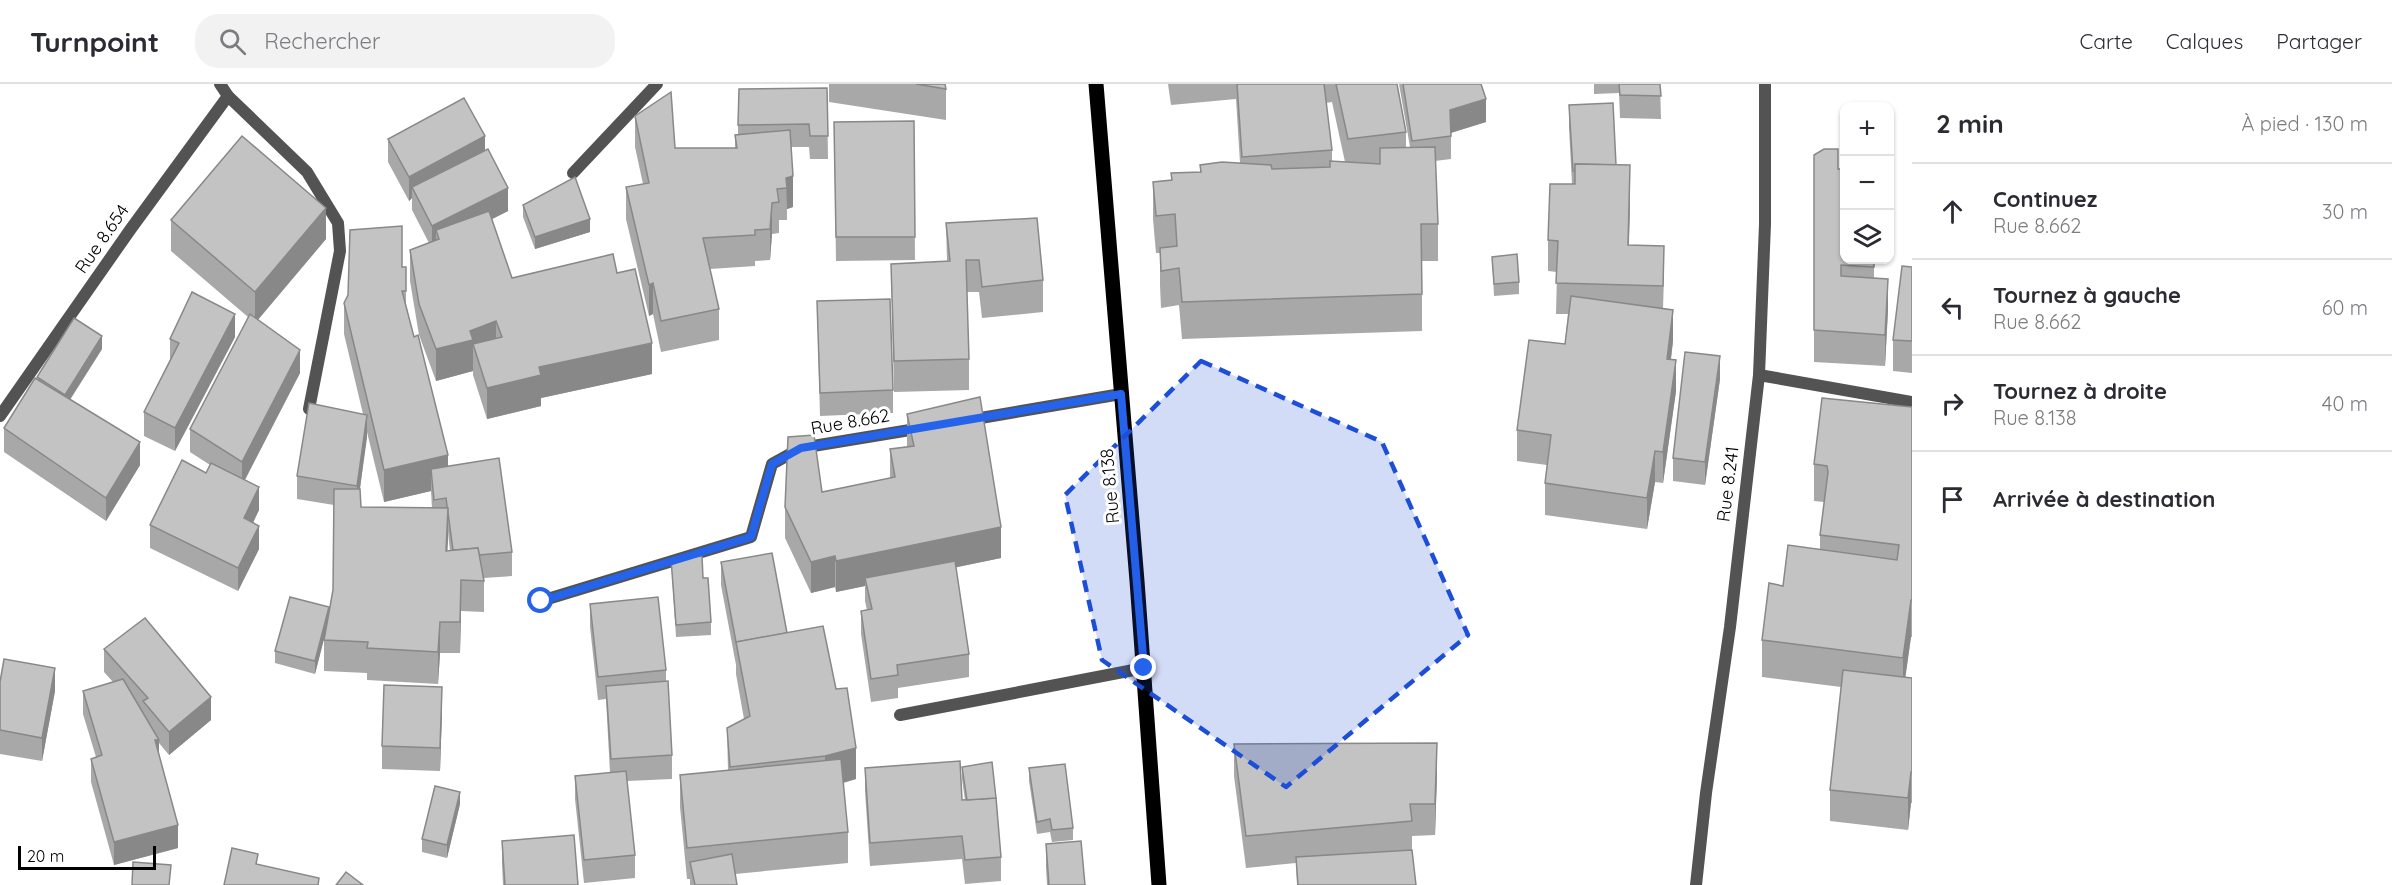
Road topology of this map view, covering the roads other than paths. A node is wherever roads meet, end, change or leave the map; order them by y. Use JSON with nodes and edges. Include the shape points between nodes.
{"nodes":[{"id":1,"x":220,"y":84,"type":"edge"},
{"id":2,"x":657,"y":84,"type":"edge"},
{"id":3,"x":1096,"y":84,"type":"edge"},
{"id":4,"x":1765,"y":84,"type":"edge"},
{"id":5,"x":228,"y":96,"type":"junction"},
{"id":6,"x":573,"y":173,"type":"dead end"},
{"id":7,"x":1759,"y":375,"type":"junction"},
{"id":8,"x":1121,"y":394,"type":"junction"},
{"id":9,"x":1912,"y":402,"type":"edge"},
{"id":10,"x":309,"y":409,"type":"edge"},
{"id":11,"x":0,"y":416,"type":"edge"},
{"id":12,"x":961,"y":422,"type":"edge"},
{"id":13,"x":938,"y":425,"type":"edge"},
{"id":14,"x":541,"y":601,"type":"dead end"},
{"id":15,"x":1144,"y":668,"type":"junction"},
{"id":16,"x":900,"y":715,"type":"dead end"},
{"id":17,"x":1159,"y":885,"type":"edge"},
{"id":18,"x":1696,"y":885,"type":"edge"}],
"edges":[{"from":1,"to":5,"type":"street"},
{"from":2,"to":6,"type":"street"},
{"from":3,"to":8,"type":"main road","name":"Rue 8.138"},
{"from":4,"to":7,"type":"street","name":"Rue 8.241"},
{"from":5,"to":10,"type":"street","via":[[307,172],[338,223],[340,252]]},
{"from":5,"to":11,"type":"street","name":"Rue 8.654"},
{"from":7,"to":9,"type":"street"},
{"from":7,"to":18,"type":"street","name":"Rue 8.241"},
{"from":8,"to":12,"type":"street"},
{"from":8,"to":15,"type":"main road","name":"Rue 8.138"},
{"from":13,"to":14,"type":"street","name":"Rue 8.662","via":[[801,448],[772,464],[751,537]]},
{"from":15,"to":16,"type":"street"},
{"from":15,"to":17,"type":"main road","name":"Rue 8.138"}]}
